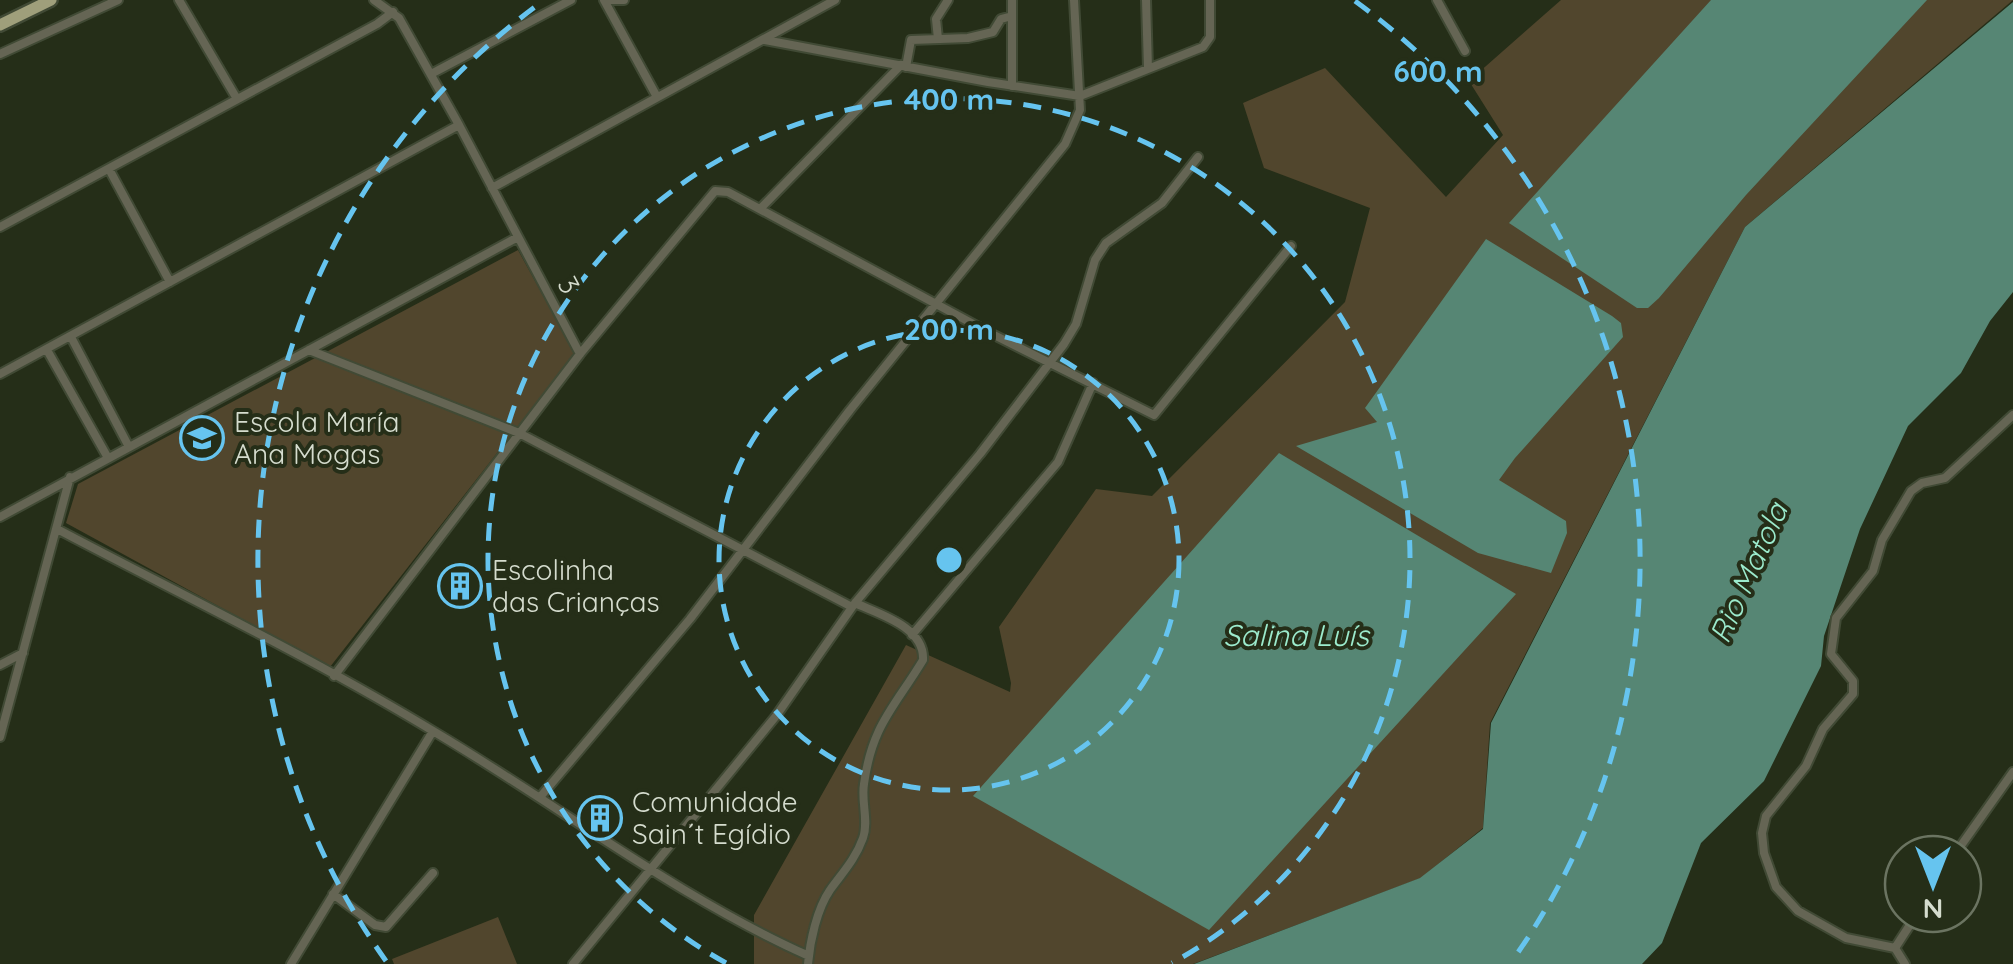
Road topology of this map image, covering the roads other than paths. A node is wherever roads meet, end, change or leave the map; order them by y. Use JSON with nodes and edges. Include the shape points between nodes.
{"nodes":[{"id":1,"x":51,"y":0,"type":"edge"},
{"id":2,"x":118,"y":0,"type":"edge"},
{"id":3,"x":179,"y":0,"type":"edge"},
{"id":4,"x":374,"y":0,"type":"edge"},
{"id":5,"x":395,"y":0,"type":"edge"},
{"id":6,"x":570,"y":0,"type":"edge"},
{"id":7,"x":607,"y":0,"type":"edge"},
{"id":8,"x":624,"y":0,"type":"edge"},
{"id":9,"x":835,"y":0,"type":"edge"},
{"id":10,"x":948,"y":0,"type":"edge"},
{"id":11,"x":1012,"y":0,"type":"edge"},
{"id":12,"x":1074,"y":0,"type":"edge"},
{"id":13,"x":1146,"y":0,"type":"edge"},
{"id":14,"x":1210,"y":0,"type":"edge"},
{"id":15,"x":1437,"y":0,"type":"edge"},
{"id":16,"x":388,"y":10,"type":"junction"},
{"id":17,"x":1012,"y":16,"type":"junction"},
{"id":18,"x":0,"y":24,"type":"edge"},
{"id":19,"x":938,"y":39,"type":"junction"},
{"id":20,"x":765,"y":40,"type":"junction"},
{"id":21,"x":1465,"y":51,"type":"dead end"},
{"id":22,"x":0,"y":54,"type":"edge"},
{"id":23,"x":904,"y":66,"type":"junction"},
{"id":24,"x":1148,"y":68,"type":"junction"},
{"id":25,"x":431,"y":74,"type":"junction"},
{"id":26,"x":1012,"y":86,"type":"junction"},
{"id":27,"x":1080,"y":96,"type":"junction"},
{"id":28,"x":657,"y":97,"type":"junction"},
{"id":29,"x":238,"y":99,"type":"junction"},
{"id":30,"x":460,"y":124,"type":"junction"},
{"id":31,"x":1198,"y":157,"type":"dead end"},
{"id":32,"x":108,"y":168,"type":"junction"},
{"id":33,"x":492,"y":188,"type":"junction"},
{"id":34,"x":760,"y":209,"type":"junction"},
{"id":35,"x":0,"y":228,"type":"edge"},
{"id":36,"x":518,"y":237,"type":"junction"},
{"id":37,"x":1290,"y":246,"type":"dead end"},
{"id":38,"x":170,"y":282,"type":"junction"},
{"id":39,"x":936,"y":303,"type":"junction"},
{"id":40,"x":70,"y":337,"type":"junction"},
{"id":41,"x":47,"y":350,"type":"junction"},
{"id":42,"x":309,"y":350,"type":"junction"},
{"id":43,"x":580,"y":354,"type":"junction"},
{"id":44,"x":1050,"y":363,"type":"junction"},
{"id":45,"x":0,"y":374,"type":"edge"},
{"id":46,"x":1092,"y":382,"type":"junction"},
{"id":47,"x":2013,"y":415,"type":"edge"},
{"id":48,"x":518,"y":433,"type":"junction"},
{"id":49,"x":129,"y":446,"type":"junction"},
{"id":50,"x":108,"y":458,"type":"junction"},
{"id":51,"x":70,"y":477,"type":"junction"},
{"id":52,"x":0,"y":517,"type":"edge"},
{"id":53,"x":57,"y":529,"type":"junction"},
{"id":54,"x":742,"y":550,"type":"junction"},
{"id":55,"x":854,"y":605,"type":"junction"},
{"id":56,"x":912,"y":635,"type":"junction"},
{"id":57,"x":22,"y":653,"type":"junction"},
{"id":58,"x":0,"y":665,"type":"edge"},
{"id":59,"x":334,"y":676,"type":"junction"},
{"id":60,"x":434,"y":730,"type":"junction"},
{"id":61,"x":0,"y":737,"type":"edge"},
{"id":62,"x":2013,"y":772,"type":"edge"},
{"id":63,"x":541,"y":796,"type":"junction"},
{"id":64,"x":1970,"y":834,"type":"edge"},
{"id":65,"x":651,"y":867,"type":"junction"},
{"id":66,"x":433,"y":873,"type":"dead end"},
{"id":67,"x":333,"y":894,"type":"junction"},
{"id":68,"x":1904,"y":934,"type":"edge"},
{"id":69,"x":1895,"y":948,"type":"junction"},
{"id":70,"x":809,"y":960,"type":"edge"},
{"id":71,"x":291,"y":964,"type":"edge"},
{"id":72,"x":572,"y":964,"type":"edge"},
{"id":73,"x":1905,"y":964,"type":"edge"}],
"edges":[{"from":1,"to":18,"type":"main road"},
{"from":2,"to":22,"type":"street"},
{"from":3,"to":29,"type":"street"},
{"from":4,"to":16,"type":"street"},
{"from":5,"to":16,"type":"street"},
{"from":6,"to":25,"type":"street"},
{"from":7,"to":8,"type":"street"},
{"from":7,"to":28,"type":"street"},
{"from":9,"to":20,"type":"street"},
{"from":10,"to":19,"type":"street","via":[[936,19]]},
{"from":11,"to":17,"type":"street"},
{"from":12,"to":27,"type":"street"},
{"from":13,"to":24,"type":"street"},
{"from":14,"to":24,"type":"street","via":[[1208,42]]},
{"from":15,"to":21,"type":"street"},
{"from":16,"to":25,"type":"street","name":"3"},
{"from":16,"to":29,"type":"street","via":[[377,24]]},
{"from":17,"to":19,"type":"street","via":[[1000,19],[993,32]]},
{"from":17,"to":26,"type":"street"},
{"from":19,"to":23,"type":"street","via":[[911,40]]},
{"from":20,"to":23,"type":"street"},
{"from":20,"to":28,"type":"street"},
{"from":23,"to":26,"type":"street"},
{"from":23,"to":34,"type":"street"},
{"from":24,"to":27,"type":"street"},
{"from":25,"to":30,"type":"street","name":"3"},
{"from":26,"to":27,"type":"street"},
{"from":27,"to":39,"type":"street","via":[[1078,121],[1065,144]]},
{"from":28,"to":33,"type":"street"},
{"from":29,"to":32,"type":"street"},
{"from":30,"to":33,"type":"street","name":"3"},
{"from":30,"to":38,"type":"street"},
{"from":31,"to":44,"type":"street","via":[[1162,203],[1106,243],[1076,324]]},
{"from":32,"to":35,"type":"street"},
{"from":32,"to":38,"type":"street"},
{"from":33,"to":36,"type":"street","name":"3"},
{"from":34,"to":39,"type":"street"},
{"from":34,"to":43,"type":"street","via":[[715,191]]},
{"from":36,"to":42,"type":"street"},
{"from":36,"to":43,"type":"street","name":"3"},
{"from":37,"to":46,"type":"street","via":[[1154,415]]},
{"from":38,"to":40,"type":"street"},
{"from":39,"to":44,"type":"street"},
{"from":39,"to":54,"type":"street"},
{"from":40,"to":41,"type":"street"},
{"from":40,"to":49,"type":"street"},
{"from":41,"to":45,"type":"street"},
{"from":41,"to":50,"type":"street"},
{"from":42,"to":48,"type":"street"},
{"from":42,"to":49,"type":"street"},
{"from":43,"to":48,"type":"street"},
{"from":44,"to":46,"type":"street"},
{"from":44,"to":55,"type":"street"},
{"from":46,"to":56,"type":"street","via":[[1058,462]]},
{"from":47,"to":69,"type":"street","via":[[1945,478],[1911,491],[1882,540],[1874,570],[1833,628],[1832,654],[1853,681],[1854,694],[1823,728],[1762,834],[1776,887],[1798,911],[1846,938]]},
{"from":48,"to":54,"type":"street"},
{"from":48,"to":59,"type":"street"},
{"from":49,"to":50,"type":"street"},
{"from":50,"to":51,"type":"street"},
{"from":51,"to":52,"type":"street"},
{"from":51,"to":53,"type":"street"},
{"from":53,"to":57,"type":"street"},
{"from":53,"to":59,"type":"street"},
{"from":54,"to":55,"type":"street"},
{"from":54,"to":63,"type":"street"},
{"from":55,"to":56,"type":"street"},
{"from":55,"to":65,"type":"street","via":[[776,716]]},
{"from":56,"to":70,"type":"street","via":[[923,660],[876,735],[863,789],[865,834],[822,906]]},
{"from":57,"to":58,"type":"street"},
{"from":57,"to":61,"type":"street"},
{"from":59,"to":60,"type":"street"},
{"from":60,"to":63,"type":"street"},
{"from":60,"to":67,"type":"street"},
{"from":62,"to":64,"type":"street"},
{"from":63,"to":65,"type":"street"},
{"from":65,"to":70,"type":"street"},
{"from":65,"to":72,"type":"street"},
{"from":66,"to":67,"type":"street","via":[[386,927]]},
{"from":67,"to":71,"type":"street"},
{"from":68,"to":69,"type":"street"},
{"from":69,"to":73,"type":"street"}]}
